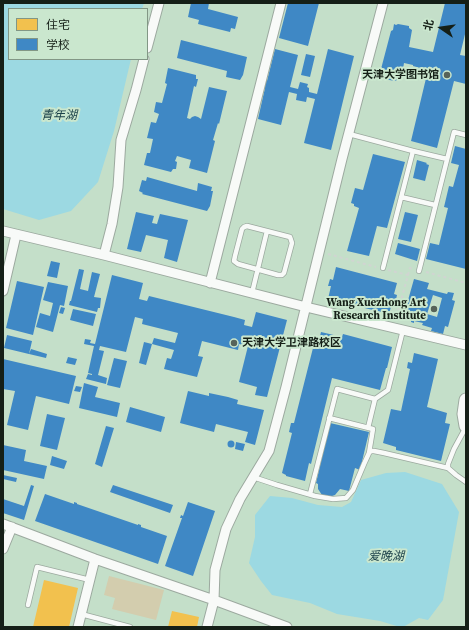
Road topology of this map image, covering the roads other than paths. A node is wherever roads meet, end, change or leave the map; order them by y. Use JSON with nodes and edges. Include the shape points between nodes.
{"nodes":[{"id":1,"x":159,"y":3,"type":"edge"},
{"id":2,"x":281,"y":3,"type":"edge"},
{"id":3,"x":383,"y":3,"type":"edge"},
{"id":4,"x":148,"y":44,"type":"edge"},
{"id":5,"x":144,"y":60,"type":"edge"},
{"id":6,"x":348,"y":134,"type":"junction"},
{"id":7,"x":466,"y":135,"type":"edge"},
{"id":8,"x":413,"y":151,"type":"junction"},
{"id":9,"x":447,"y":159,"type":"junction"},
{"id":10,"x":402,"y":197,"type":"junction"},
{"id":11,"x":435,"y":205,"type":"junction"},
{"id":12,"x":3,"y":231,"type":"edge"},
{"id":13,"x":267,"y":231,"type":"junction"},
{"id":14,"x":16,"y":235,"type":"junction"},
{"id":15,"x":104,"y":255,"type":"junction"},
{"id":16,"x":383,"y":268,"type":"road end"},
{"id":17,"x":258,"y":269,"type":"junction"},
{"id":18,"x":419,"y":271,"type":"road end"},
{"id":19,"x":210,"y":282,"type":"junction"},
{"id":20,"x":3,"y":291,"type":"edge"},
{"id":21,"x":252,"y":293,"type":"junction"},
{"id":22,"x":306,"y":307,"type":"junction"},
{"id":23,"x":398,"y":329,"type":"junction"},
{"id":24,"x":466,"y":346,"type":"edge"},
{"id":25,"x":375,"y":399,"type":"junction"},
{"id":26,"x":465,"y":407,"type":"edge"},
{"id":27,"x":329,"y":418,"type":"junction"},
{"id":28,"x":466,"y":426,"type":"edge"},
{"id":29,"x":368,"y":428,"type":"junction"},
{"id":30,"x":369,"y":453,"type":"junction"},
{"id":31,"x":448,"y":468,"type":"junction"},
{"id":32,"x":253,"y":477,"type":"junction"},
{"id":33,"x":466,"y":482,"type":"edge"},
{"id":34,"x":310,"y":494,"type":"junction"},
{"id":35,"x":7,"y":526,"type":"edge"},
{"id":36,"x":3,"y":549,"type":"edge"},
{"id":37,"x":95,"y":559,"type":"junction"},
{"id":38,"x":90,"y":580,"type":"junction"},
{"id":39,"x":214,"y":600,"type":"junction"},
{"id":40,"x":28,"y":605,"type":"dead end"},
{"id":41,"x":81,"y":614,"type":"junction"},
{"id":42,"x":78,"y":627,"type":"edge"},
{"id":43,"x":130,"y":627,"type":"edge"},
{"id":44,"x":207,"y":627,"type":"edge"},
{"id":45,"x":287,"y":627,"type":"edge"}],
"edges":[{"from":1,"to":4,"type":"street"},
{"from":2,"to":19,"type":"street"},
{"from":3,"to":6,"type":"street"},
{"from":5,"to":15,"type":"street","via":[[121,140],[118,187]]},
{"from":6,"to":8,"type":"lane"},
{"from":6,"to":22,"type":"street"},
{"from":7,"to":9,"type":"lane","via":[[454,132]]},
{"from":8,"to":9,"type":"lane"},
{"from":8,"to":10,"type":"lane"},
{"from":9,"to":11,"type":"lane"},
{"from":10,"to":11,"type":"lane"},
{"from":10,"to":16,"type":"lane"},
{"from":11,"to":18,"type":"lane"},
{"from":12,"to":14,"type":"street"},
{"from":13,"to":17,"type":"lane"},
{"from":13,"to":17,"type":"lane","via":[[244,227],[234,260],[238,264]]},
{"from":13,"to":17,"type":"lane","via":[[290,237],[292,243],[282,275]]},
{"from":14,"to":15,"type":"street"},
{"from":14,"to":20,"type":"street"},
{"from":15,"to":19,"type":"street"},
{"from":17,"to":21,"type":"lane"},
{"from":19,"to":21,"type":"street"},
{"from":21,"to":22,"type":"street"},
{"from":22,"to":23,"type":"street"},
{"from":22,"to":32,"type":"street","via":[[269,451]]},
{"from":23,"to":24,"type":"street"},
{"from":23,"to":25,"type":"lane","via":[[388,390]]},
{"from":25,"to":27,"type":"lane","via":[[337,389]]},
{"from":25,"to":29,"type":"lane"},
{"from":26,"to":28,"type":"street"},
{"from":27,"to":29,"type":"lane"},
{"from":27,"to":34,"type":"lane"},
{"from":28,"to":31,"type":"lane"},
{"from":29,"to":30,"type":"lane","via":[[373,429]]},
{"from":30,"to":31,"type":"lane","via":[[374,451]]},
{"from":30,"to":34,"type":"lane","via":[[353,490],[346,498],[333,499]]},
{"from":31,"to":33,"type":"lane"},
{"from":32,"to":34,"type":"lane"},
{"from":32,"to":39,"type":"street","via":[[226,529],[215,570]]},
{"from":35,"to":36,"type":"street"},
{"from":35,"to":37,"type":"street"},
{"from":37,"to":38,"type":"street"},
{"from":37,"to":39,"type":"street"},
{"from":38,"to":40,"type":"lane","via":[[37,567]]},
{"from":38,"to":41,"type":"street"},
{"from":39,"to":44,"type":"street"},
{"from":39,"to":45,"type":"street"},
{"from":41,"to":42,"type":"street"},
{"from":41,"to":43,"type":"lane"}]}
